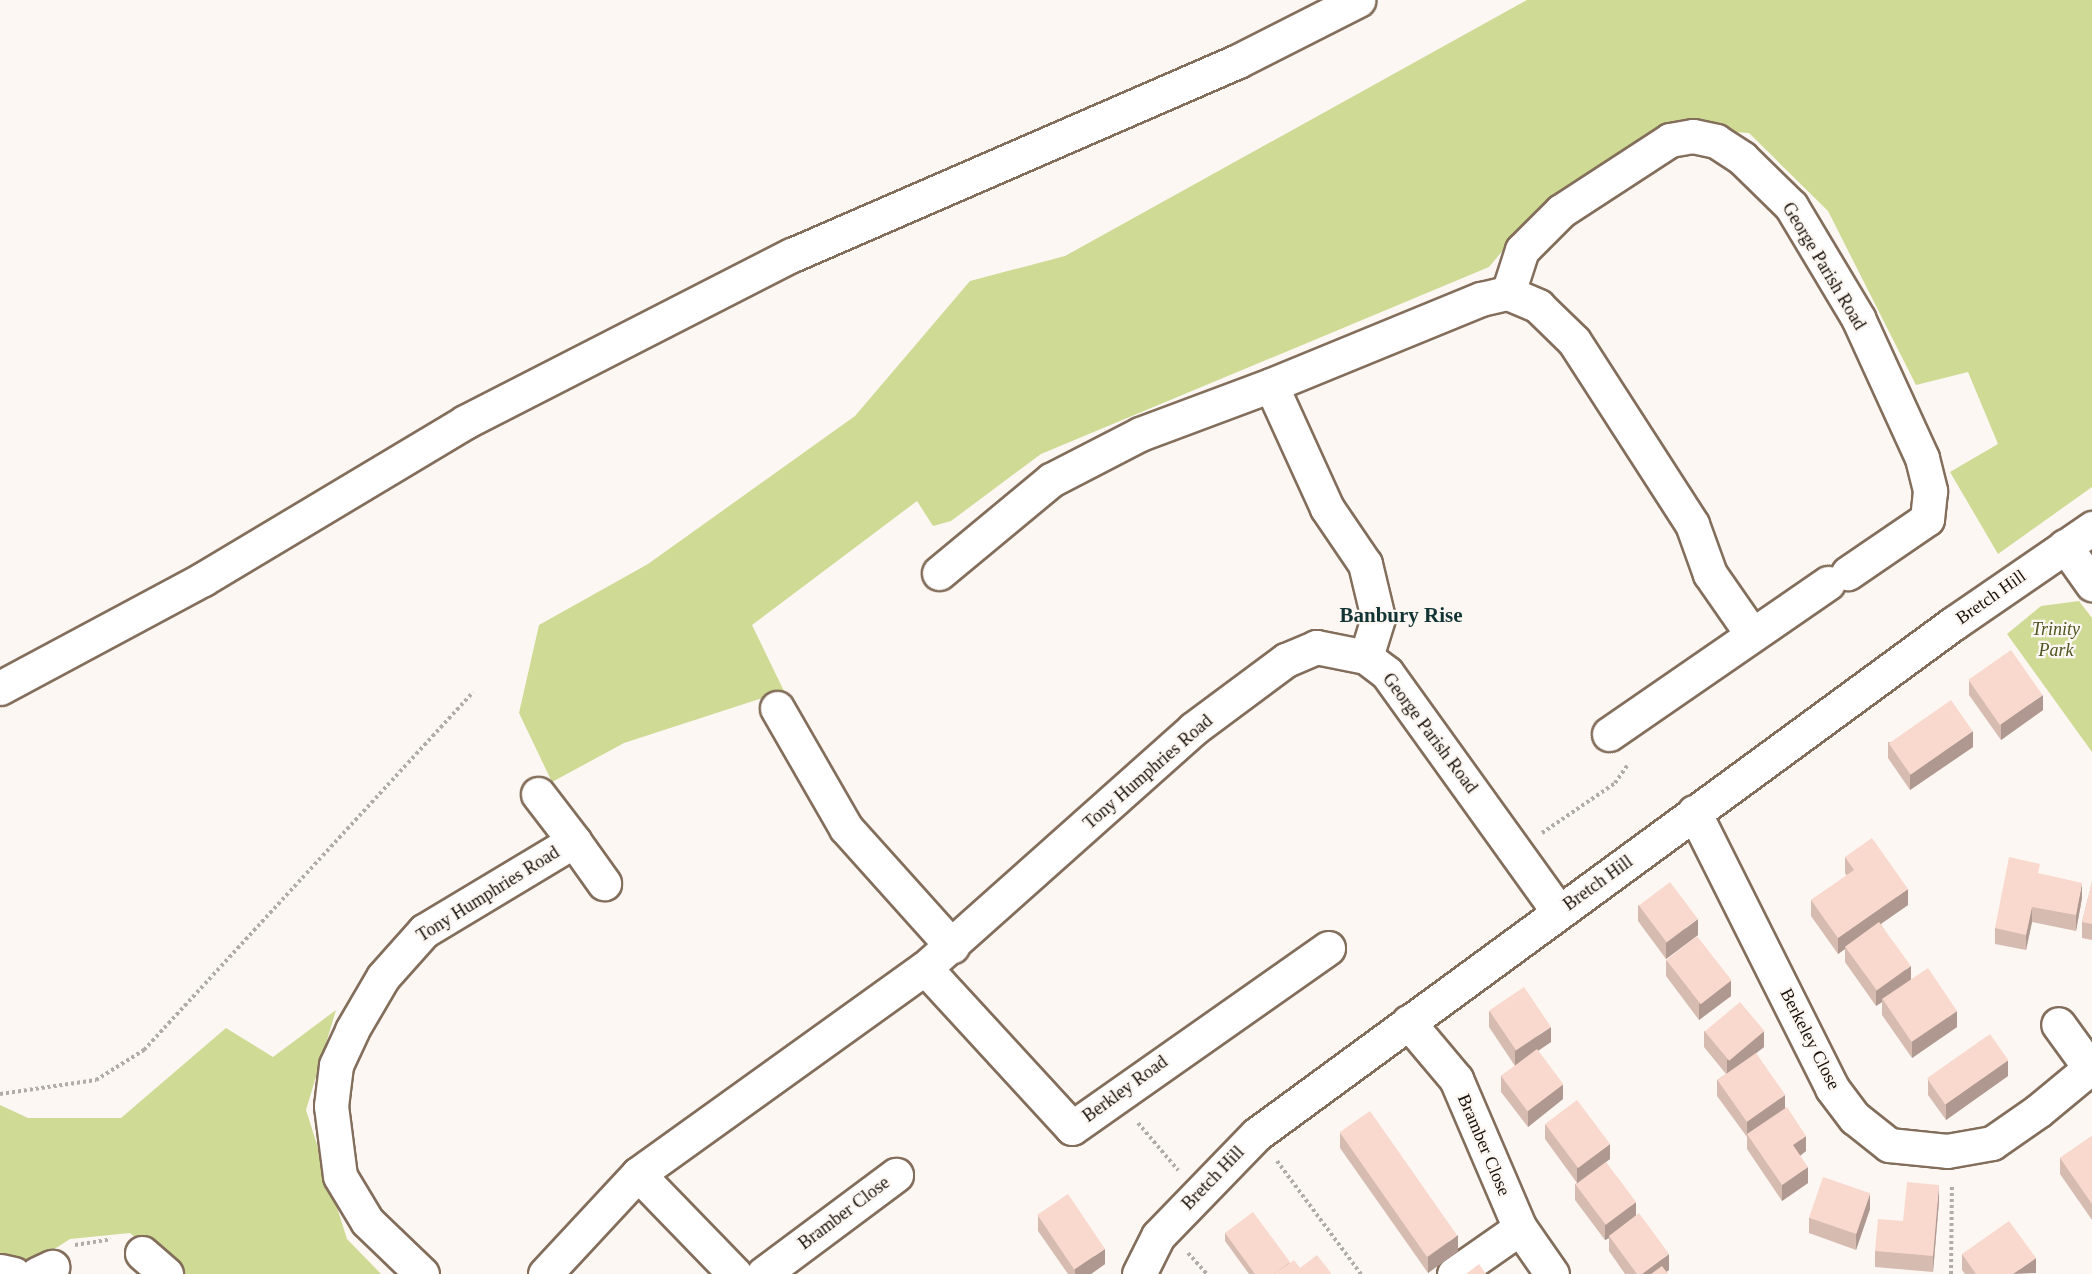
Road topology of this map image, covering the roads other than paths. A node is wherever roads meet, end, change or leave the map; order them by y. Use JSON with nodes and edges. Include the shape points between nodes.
{"nodes":[{"id":1,"x":1358,"y":0,"type":"edge"},
{"id":2,"x":1508,"y":293,"type":"junction"},
{"id":3,"x":1271,"y":385,"type":"junction"},
{"id":4,"x":2092,"y":528,"type":"edge"},
{"id":5,"x":2065,"y":546,"type":"junction"},
{"id":6,"x":939,"y":573,"type":"dead end"},
{"id":7,"x":2092,"y":584,"type":"edge"},
{"id":8,"x":1751,"y":633,"type":"junction"},
{"id":9,"x":1366,"y":657,"type":"junction"},
{"id":10,"x":0,"y":688,"type":"edge"},
{"id":11,"x":777,"y":708,"type":"dead end"},
{"id":12,"x":1609,"y":734,"type":"dead end"},
{"id":13,"x":538,"y":794,"type":"dead end"},
{"id":14,"x":1694,"y":812,"type":"junction"},
{"id":15,"x":574,"y":841,"type":"junction"},
{"id":16,"x":604,"y":883,"type":"dead end"},
{"id":17,"x":1558,"y":911,"type":"junction"},
{"id":18,"x":952,"y":946,"type":"junction"},
{"id":19,"x":1328,"y":948,"type":"dead end"},
{"id":20,"x":925,"y":968,"type":"junction"},
{"id":21,"x":1408,"y":1022,"type":"junction"},
{"id":22,"x":2058,"y":1024,"type":"dead end"},
{"id":23,"x":2091,"y":1069,"type":"edge"},
{"id":24,"x":638,"y":1174,"type":"junction"},
{"id":25,"x":896,"y":1174,"type":"dead end"},
{"id":26,"x":1520,"y":1228,"type":"junction"},
{"id":27,"x":0,"y":1271,"type":"edge"},
{"id":28,"x":14,"y":1274,"type":"edge"},
{"id":29,"x":422,"y":1274,"type":"edge"},
{"id":30,"x":545,"y":1274,"type":"edge"},
{"id":31,"x":735,"y":1274,"type":"edge"},
{"id":32,"x":763,"y":1274,"type":"edge"},
{"id":33,"x":1139,"y":1274,"type":"edge"},
{"id":34,"x":1454,"y":1274,"type":"edge"},
{"id":35,"x":1552,"y":1274,"type":"edge"}],
"edges":[{"from":1,"to":10,"type":"street","via":[[1238,61],[792,255],[465,422],[203,579]]},
{"from":2,"to":3,"type":"street","via":[[1481,299]]},
{"from":2,"to":8,"type":"street","via":[[1538,306],[1574,341],[1692,524],[1710,574]]},
{"from":2,"to":8,"type":"street","name":"George Parish Road","via":[[1522,250],[1562,211],[1670,140],[1693,136],[1716,141],[1742,158],[1791,206],[1858,318],[1922,458],[1930,491],[1927,519]]},
{"from":3,"to":6,"type":"street","via":[[1140,434],[1052,480]]},
{"from":3,"to":9,"type":"street","name":"George Parish Road","via":[[1327,508],[1365,564],[1378,618]]},
{"from":4,"to":5,"type":"street","name":"Bretch Hill"},
{"from":5,"to":7,"type":"street"},
{"from":5,"to":14,"type":"street","name":"Bretch Hill"},
{"from":8,"to":12,"type":"street","name":"George Parish Road"},
{"from":9,"to":17,"type":"street","name":"George Parish Road","via":[[1387,673]]},
{"from":9,"to":18,"type":"street","name":"Tony Humphries Road","via":[[1316,647],[1286,660],[1193,729]]},
{"from":11,"to":18,"type":"street","via":[[846,828]]},
{"from":13,"to":15,"type":"street"},
{"from":14,"to":17,"type":"street","name":"Bretch Hill"},
{"from":14,"to":23,"type":"street","name":"Berkeley Close","via":[[1832,1088],[1855,1118],[1889,1145],[1952,1150],[1992,1143]]},
{"from":15,"to":16,"type":"street","name":"Tony Humphries Road"},
{"from":15,"to":29,"type":"street","name":"Tony Humphries Road","via":[[412,942],[369,998],[336,1065],[331,1106],[340,1176],[368,1221]]},
{"from":17,"to":21,"type":"street","name":"Bretch Hill"},
{"from":18,"to":20,"type":"street","name":"Tony Humphries Road"},
{"from":19,"to":20,"type":"street","name":"Berkley Road","via":[[1072,1128]]},
{"from":20,"to":24,"type":"street","name":"Tony Humphries Road"},
{"from":21,"to":26,"type":"street","name":"Bramber Close","via":[[1456,1079]]},
{"from":21,"to":33,"type":"street","name":"Bretch Hill","via":[[1257,1134],[1158,1236]]},
{"from":22,"to":23,"type":"street","name":"Berkeley Close"},
{"from":24,"to":30,"type":"street","name":"Tony Humphries Road"},
{"from":24,"to":31,"type":"street"},
{"from":25,"to":32,"type":"street","name":"Bramber Close"},
{"from":26,"to":34,"type":"street"},
{"from":26,"to":35,"type":"street","name":"Bramber Close"},
{"from":27,"to":28,"type":"street"}]}
